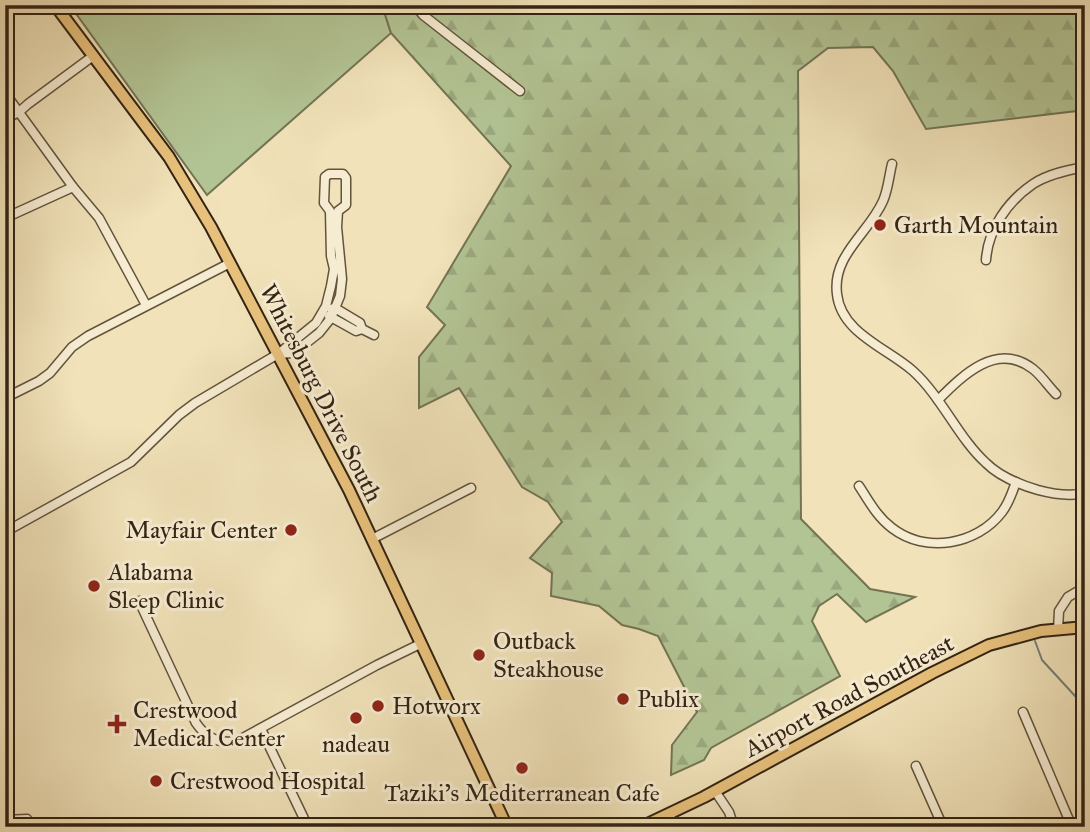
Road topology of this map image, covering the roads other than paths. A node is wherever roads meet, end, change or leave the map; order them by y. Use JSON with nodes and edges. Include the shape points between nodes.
{"nodes":[{"id":1,"x":55,"y":5,"type":"edge"},
{"id":2,"x":415,"y":5,"type":"edge"},
{"id":3,"x":93,"y":55,"type":"junction"},
{"id":4,"x":520,"y":91,"type":"dead end"},
{"id":5,"x":5,"y":93,"type":"edge"},
{"id":6,"x":19,"y":113,"type":"junction"},
{"id":7,"x":5,"y":119,"type":"edge"},
{"id":8,"x":892,"y":164,"type":"dead end"},
{"id":9,"x":1085,"y":167,"type":"edge"},
{"id":10,"x":74,"y":187,"type":"junction"},
{"id":11,"x":5,"y":218,"type":"edge"},
{"id":12,"x":5,"y":243,"type":"edge"},
{"id":13,"x":5,"y":260,"type":"edge"},
{"id":14,"x":986,"y":260,"type":"dead end"},
{"id":15,"x":230,"y":262,"type":"junction"},
{"id":16,"x":146,"y":305,"type":"junction"},
{"id":17,"x":335,"y":308,"type":"junction"},
{"id":18,"x":324,"y":309,"type":"junction"},
{"id":19,"x":331,"y":318,"type":"junction"},
{"id":20,"x":362,"y":329,"type":"junction"},
{"id":21,"x":374,"y":335,"type":"dead end"},
{"id":22,"x":278,"y":354,"type":"junction"},
{"id":23,"x":1056,"y":394,"type":"dead end"},
{"id":24,"x":5,"y":398,"type":"edge"},
{"id":25,"x":937,"y":400,"type":"junction"},
{"id":26,"x":1016,"y":482,"type":"junction"},
{"id":27,"x":859,"y":486,"type":"dead end"},
{"id":28,"x":471,"y":488,"type":"dead end"},
{"id":29,"x":1085,"y":493,"type":"edge"},
{"id":30,"x":5,"y":532,"type":"edge"},
{"id":31,"x":372,"y":539,"type":"junction"},
{"id":32,"x":1085,"y":587,"type":"edge"},
{"id":33,"x":139,"y":601,"type":"dead end"},
{"id":34,"x":1085,"y":627,"type":"edge"},
{"id":35,"x":1058,"y":630,"type":"junction"},
{"id":36,"x":420,"y":644,"type":"junction"},
{"id":37,"x":1023,"y":712,"type":"dead end"},
{"id":38,"x":261,"y":729,"type":"junction"},
{"id":39,"x":916,"y":766,"type":"dead end"},
{"id":40,"x":715,"y":791,"type":"junction"},
{"id":41,"x":669,"y":814,"type":"junction"},
{"id":42,"x":27,"y":819,"type":"dead end"},
{"id":43,"x":5,"y":820,"type":"edge"},
{"id":44,"x":507,"y":824,"type":"edge"},
{"id":45,"x":308,"y":827,"type":"edge"},
{"id":46,"x":641,"y":827,"type":"edge"},
{"id":47,"x":674,"y":827,"type":"edge"},
{"id":48,"x":734,"y":827,"type":"edge"},
{"id":49,"x":943,"y":827,"type":"edge"},
{"id":50,"x":1072,"y":827,"type":"edge"}],
"edges":[{"from":1,"to":3,"type":"main road","name":"Whitesburg Drive South"},
{"from":2,"to":4,"type":"street"},
{"from":3,"to":6,"type":"street"},
{"from":3,"to":15,"type":"main road","name":"Whitesburg Drive South","via":[[169,157]]},
{"from":5,"to":6,"type":"street"},
{"from":6,"to":7,"type":"street"},
{"from":6,"to":10,"type":"street"},
{"from":8,"to":25,"type":"street","via":[[884,199],[845,254],[837,294],[843,314],[862,335],[915,372]]},
{"from":9,"to":14,"type":"street","via":[[1035,183],[1016,199],[996,223]]},
{"from":10,"to":11,"type":"street"},
{"from":10,"to":16,"type":"street","via":[[99,218]]},
{"from":12,"to":13,"type":"street"},
{"from":15,"to":16,"type":"street"},
{"from":15,"to":22,"type":"main road","name":"Whitesburg Drive South"},
{"from":16,"to":24,"type":"street","via":[[88,336],[50,373]]},
{"from":17,"to":18,"type":"street"},
{"from":17,"to":18,"type":"street","via":[[342,279],[337,227],[338,211],[346,205],[343,174],[325,177],[324,203],[330,211],[334,269]]},
{"from":17,"to":19,"type":"street"},
{"from":17,"to":20,"type":"street","via":[[360,323]]},
{"from":18,"to":19,"type":"street"},
{"from":18,"to":22,"type":"street","via":[[317,323]]},
{"from":19,"to":20,"type":"street","via":[[356,331]]},
{"from":19,"to":22,"type":"street","via":[[292,353]]},
{"from":20,"to":21,"type":"street"},
{"from":22,"to":30,"type":"street","via":[[195,403],[131,462]]},
{"from":22,"to":31,"type":"main road","name":"Whitesburg Drive South"},
{"from":23,"to":25,"type":"street","via":[[1035,371],[1004,358],[971,371]]},
{"from":25,"to":26,"type":"street","via":[[986,464]]},
{"from":26,"to":27,"type":"street","via":[[1006,507],[988,526],[970,538],[934,544],[892,528]]},
{"from":26,"to":29,"type":"street","via":[[1055,495]]},
{"from":28,"to":31,"type":"street"},
{"from":31,"to":36,"type":"main road","name":"Whitesburg Drive South"},
{"from":32,"to":35,"type":"street","via":[[1068,597],[1059,611]]},
{"from":33,"to":38,"type":"street","via":[[201,730],[208,737],[230,742]]},
{"from":34,"to":35,"type":"main road","name":"Airport Road Southeast"},
{"from":35,"to":40,"type":"main road","name":"Airport Road Southeast","via":[[989,645]]},
{"from":36,"to":38,"type":"street"},
{"from":36,"to":44,"type":"main road","name":"Whitesburg Drive South"},
{"from":37,"to":50,"type":"street"},
{"from":38,"to":45,"type":"street"},
{"from":39,"to":49,"type":"street"},
{"from":40,"to":41,"type":"main road","name":"Airport Road Southeast"},
{"from":40,"to":48,"type":"street"},
{"from":41,"to":46,"type":"main road","name":"Airport Road Southeast"},
{"from":41,"to":47,"type":"street"},
{"from":42,"to":43,"type":"street"}]}
